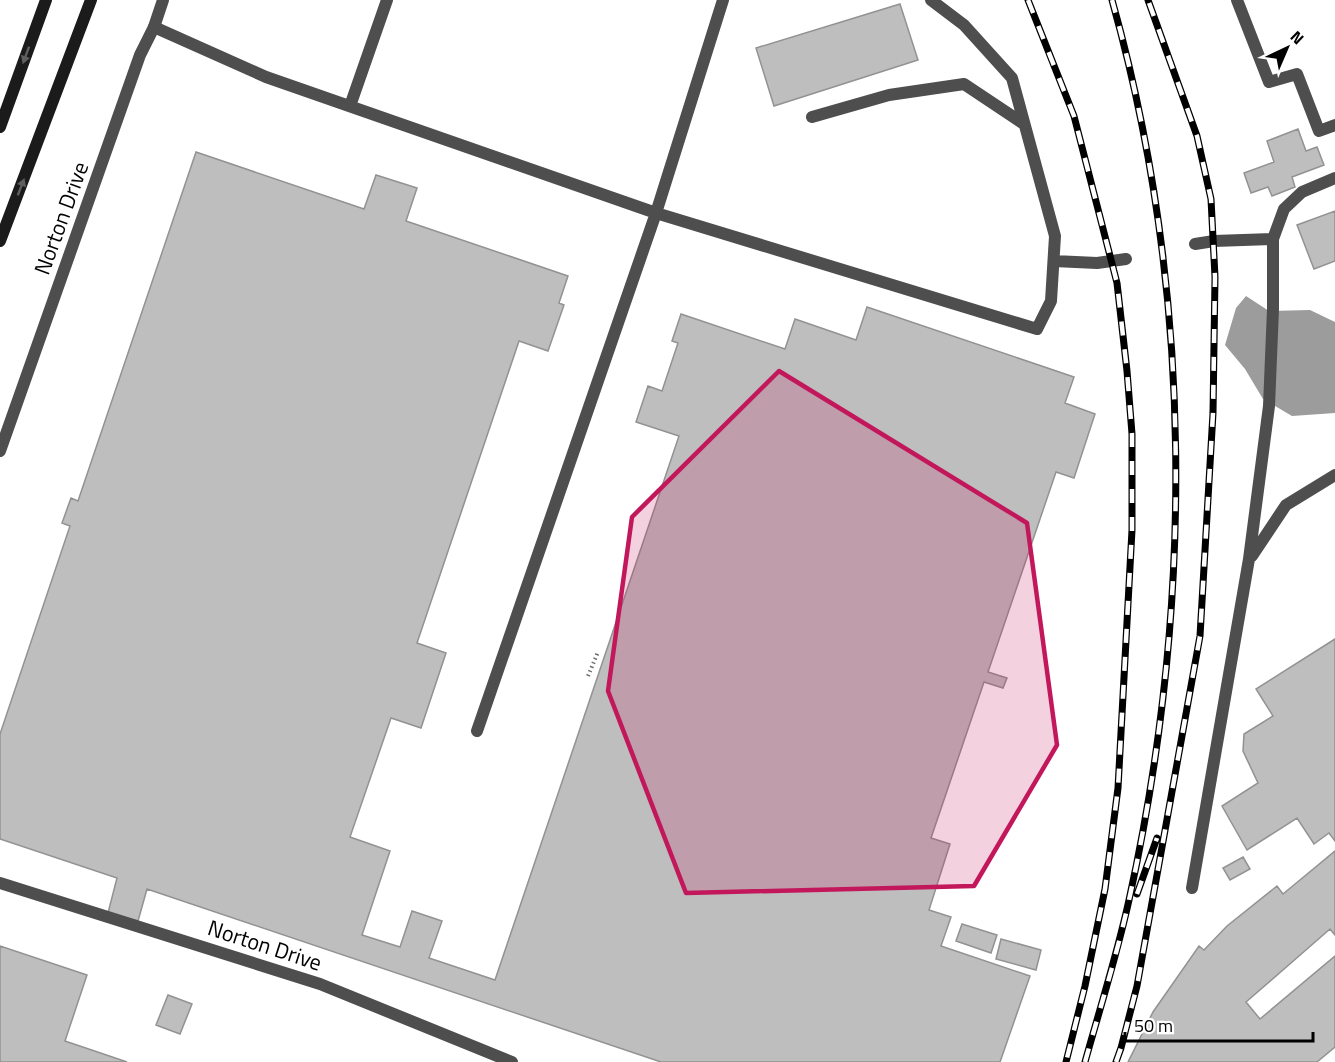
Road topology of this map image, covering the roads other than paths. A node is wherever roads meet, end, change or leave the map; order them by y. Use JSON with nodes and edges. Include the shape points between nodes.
{"nodes":[{"id":1,"x":46,"y":0,"type":"edge"},
{"id":2,"x":91,"y":0,"type":"edge"},
{"id":3,"x":163,"y":0,"type":"edge"},
{"id":4,"x":387,"y":0,"type":"edge"},
{"id":5,"x":723,"y":0,"type":"edge"},
{"id":6,"x":931,"y":0,"type":"edge"},
{"id":7,"x":1237,"y":0,"type":"edge"},
{"id":8,"x":154,"y":27,"type":"junction"},
{"id":9,"x":350,"y":106,"type":"junction"},
{"id":10,"x":812,"y":117,"type":"dead end"},
{"id":11,"x":1024,"y":124,"type":"junction"},
{"id":12,"x":1335,"y":125,"type":"edge"},
{"id":13,"x":0,"y":127,"type":"edge"},
{"id":14,"x":1332,"y":179,"type":"edge"},
{"id":15,"x":656,"y":213,"type":"junction"},
{"id":16,"x":1273,"y":239,"type":"junction"},
{"id":17,"x":0,"y":242,"type":"edge"},
{"id":18,"x":1195,"y":244,"type":"dead end"},
{"id":19,"x":1126,"y":259,"type":"dead end"},
{"id":20,"x":1054,"y":261,"type":"junction"},
{"id":21,"x":0,"y":451,"type":"edge"},
{"id":22,"x":1335,"y":475,"type":"edge"},
{"id":23,"x":1250,"y":560,"type":"junction"},
{"id":24,"x":477,"y":731,"type":"dead end"},
{"id":25,"x":0,"y":883,"type":"edge"},
{"id":26,"x":1192,"y":888,"type":"dead end"},
{"id":27,"x":512,"y":1062,"type":"edge"}],
"edges":[{"from":1,"to":13,"type":"main road","one_way":true},
{"from":17,"to":2,"type":"main road","one_way":true},
{"from":3,"to":8,"type":"street","name":"Norton Drive"},
{"from":4,"to":9,"type":"street"},
{"from":5,"to":15,"type":"street"},
{"from":6,"to":11,"type":"street","via":[[964,25],[1012,78]]},
{"from":7,"to":12,"type":"street","via":[[1269,82],[1297,74],[1319,131]]},
{"from":8,"to":9,"type":"street","via":[[266,76]]},
{"from":8,"to":21,"type":"street","name":"Norton Drive","via":[[140,55]]},
{"from":9,"to":15,"type":"street"},
{"from":10,"to":11,"type":"street","via":[[889,95],[964,84]]},
{"from":11,"to":20,"type":"street","via":[[1055,236]]},
{"from":14,"to":16,"type":"street","via":[[1302,192],[1284,209]]},
{"from":15,"to":20,"type":"street","via":[[1038,329],[1051,301]]},
{"from":15,"to":24,"type":"street"},
{"from":16,"to":18,"type":"street"},
{"from":16,"to":23,"type":"street","via":[[1269,406]]},
{"from":19,"to":20,"type":"street","via":[[1096,263]]},
{"from":22,"to":23,"type":"street","via":[[1287,505]]},
{"from":23,"to":26,"type":"street"},
{"from":25,"to":27,"type":"street","name":"Norton Drive","via":[[320,984]]}]}
